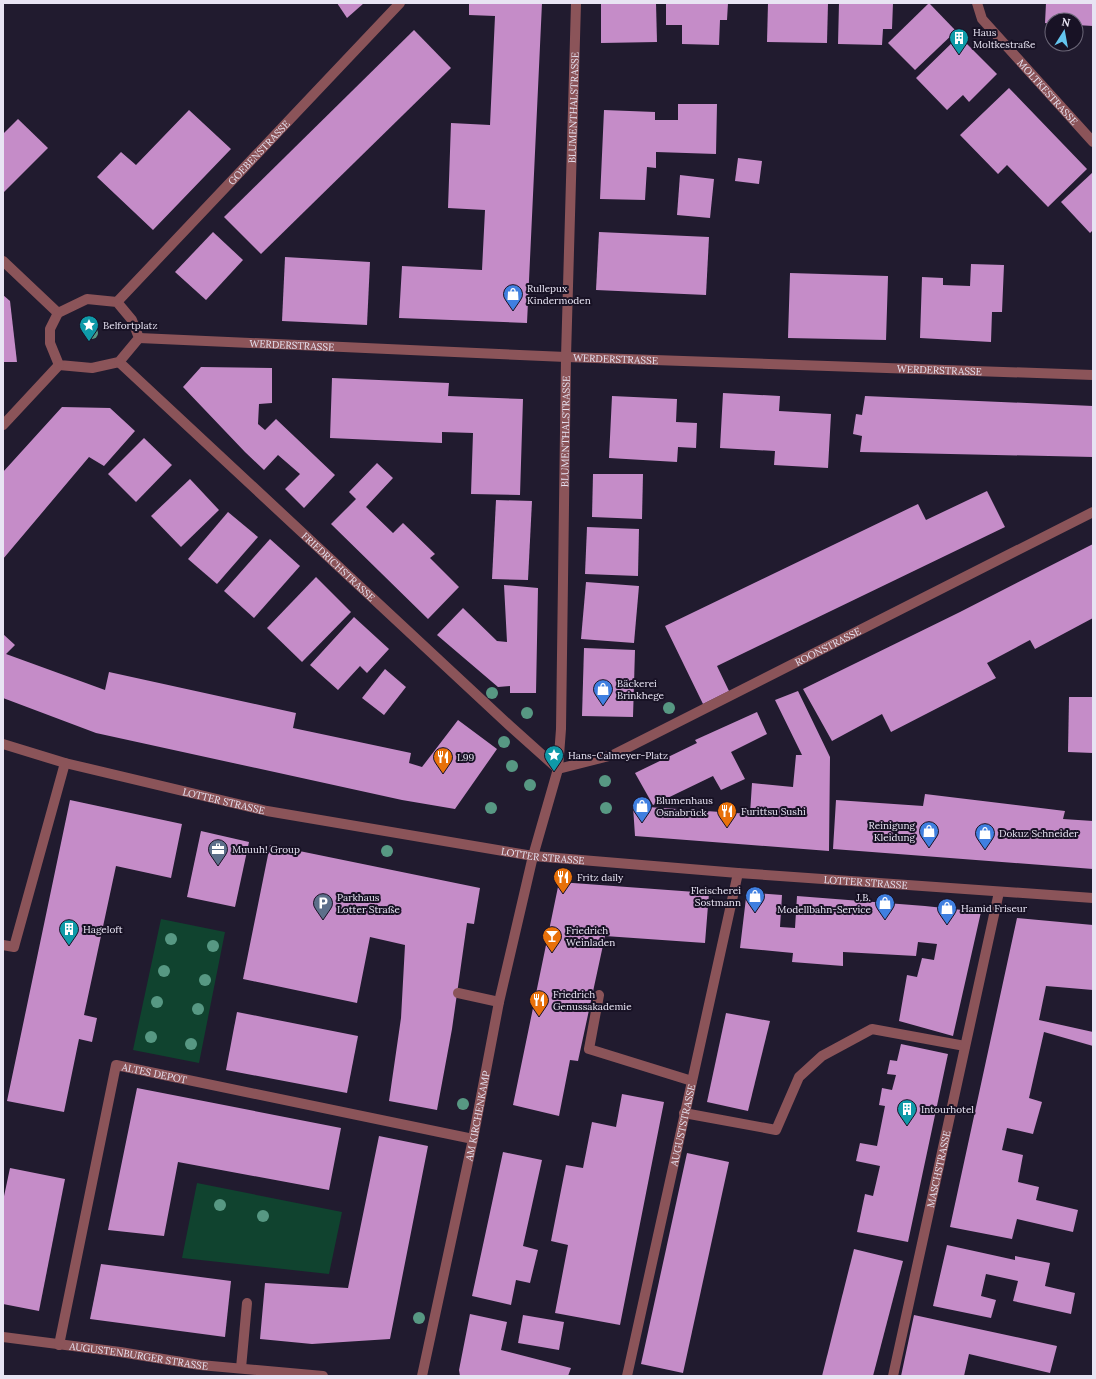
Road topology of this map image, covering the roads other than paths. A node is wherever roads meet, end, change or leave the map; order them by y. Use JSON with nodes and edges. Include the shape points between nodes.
{"nodes":[{"id":1,"x":400,"y":3,"type":"edge"},
{"id":2,"x":576,"y":3,"type":"edge"},
{"id":3,"x":977,"y":3,"type":"edge"},
{"id":4,"x":1093,"y":142,"type":"edge"},
{"id":5,"x":3,"y":261,"type":"edge"},
{"id":6,"x":117,"y":302,"type":"junction"},
{"id":7,"x":58,"y":313,"type":"junction"},
{"id":8,"x":139,"y":338,"type":"junction"},
{"id":9,"x":566,"y":357,"type":"junction"},
{"id":10,"x":119,"y":362,"type":"junction"},
{"id":11,"x":59,"y":365,"type":"junction"},
{"id":12,"x":1093,"y":375,"type":"edge"},
{"id":13,"x":3,"y":425,"type":"edge"},
{"id":14,"x":1093,"y":512,"type":"edge"},
{"id":15,"x":3,"y":744,"type":"edge"},
{"id":16,"x":65,"y":763,"type":"junction"},
{"id":17,"x":558,"y":769,"type":"junction"},
{"id":18,"x":533,"y":856,"type":"junction"},
{"id":19,"x":738,"y":873,"type":"junction"},
{"id":20,"x":999,"y":892,"type":"junction"},
{"id":21,"x":1093,"y":898,"type":"edge"},
{"id":22,"x":3,"y":945,"type":"edge"},
{"id":23,"x":458,"y":993,"type":"dead end"},
{"id":24,"x":599,"y":995,"type":"dead end"},
{"id":25,"x":499,"y":1002,"type":"junction"},
{"id":26,"x":965,"y":1046,"type":"junction"},
{"id":27,"x":692,"y":1081,"type":"junction"},
{"id":28,"x":684,"y":1114,"type":"junction"},
{"id":29,"x":473,"y":1139,"type":"junction"},
{"id":30,"x":247,"y":1303,"type":"dead end"},
{"id":31,"x":3,"y":1337,"type":"edge"},
{"id":32,"x":59,"y":1345,"type":"junction"},
{"id":33,"x":241,"y":1368,"type":"junction"},
{"id":34,"x":323,"y":1376,"type":"edge"},
{"id":35,"x":422,"y":1376,"type":"edge"},
{"id":36,"x":627,"y":1376,"type":"edge"},
{"id":37,"x":893,"y":1376,"type":"edge"}],
"edges":[{"from":1,"to":6,"type":"street","name":"GOEBENSTRASSE"},
{"from":2,"to":9,"type":"street","name":"BLUMENTHALSTRASSE"},
{"from":3,"to":4,"type":"street","name":"MOLTKESTRASSE","via":[[982,19]]},
{"from":5,"to":7,"type":"street"},
{"from":6,"to":7,"type":"street","via":[[87,299]]},
{"from":6,"to":8,"type":"street","via":[[132,320]]},
{"from":7,"to":11,"type":"street","via":[[50,329],[50,343]]},
{"from":8,"to":9,"type":"street","name":"WERDERSTRASSE"},
{"from":8,"to":10,"type":"street"},
{"from":9,"to":12,"type":"street","name":"WERDERSTRASSE"},
{"from":9,"to":17,"type":"street","name":"BLUMENTHALSTRASSE","via":[[561,729]]},
{"from":10,"to":11,"type":"street","via":[[92,368]]},
{"from":10,"to":17,"type":"street","name":"FRIEDRICHSTRASSE"},
{"from":11,"to":13,"type":"street"},
{"from":14,"to":17,"type":"street","name":"ROONSTRASSE","via":[[613,755]]},
{"from":15,"to":16,"type":"street","name":"LOTTER STRASSE"},
{"from":16,"to":18,"type":"street","name":"LOTTER STRASSE","via":[[278,814]]},
{"from":16,"to":22,"type":"street","via":[[14,947]]},
{"from":17,"to":18,"type":"street","name":"BLUMENTHALSTRASSE"},
{"from":18,"to":19,"type":"street","name":"LOTTER STRASSE"},
{"from":18,"to":25,"type":"street","name":"AM KIRCHENKAMP"},
{"from":19,"to":20,"type":"street","name":"LOTTER STRASSE"},
{"from":19,"to":27,"type":"street","name":"AUGUSTSTRASSE"},
{"from":20,"to":21,"type":"street","name":"LOTTER STRASSE"},
{"from":20,"to":26,"type":"street","name":"MASCHSTRASSE"},
{"from":23,"to":25,"type":"street"},
{"from":24,"to":27,"type":"street","via":[[589,1049]]},
{"from":25,"to":29,"type":"street","name":"AM KIRCHENKAMP"},
{"from":26,"to":28,"type":"street","via":[[872,1029],[822,1056],[799,1077],[776,1130]]},
{"from":26,"to":37,"type":"street","name":"MASCHSTRASSE"},
{"from":27,"to":28,"type":"street","name":"AUGUSTSTRASSE"},
{"from":28,"to":36,"type":"street","name":"AUGUSTSTRASSE"},
{"from":29,"to":32,"type":"street","name":"ALTES DEPOT","via":[[116,1065]]},
{"from":29,"to":35,"type":"street","name":"AM KIRCHENKAMP"},
{"from":30,"to":33,"type":"street"},
{"from":31,"to":32,"type":"street","name":"AUGUSTENBURGER STRASSE"},
{"from":32,"to":33,"type":"street","name":"AUGUSTENBURGER STRASSE","via":[[200,1365]]},
{"from":33,"to":34,"type":"street","name":"AUGUSTENBURGER STRASSE"}]}
